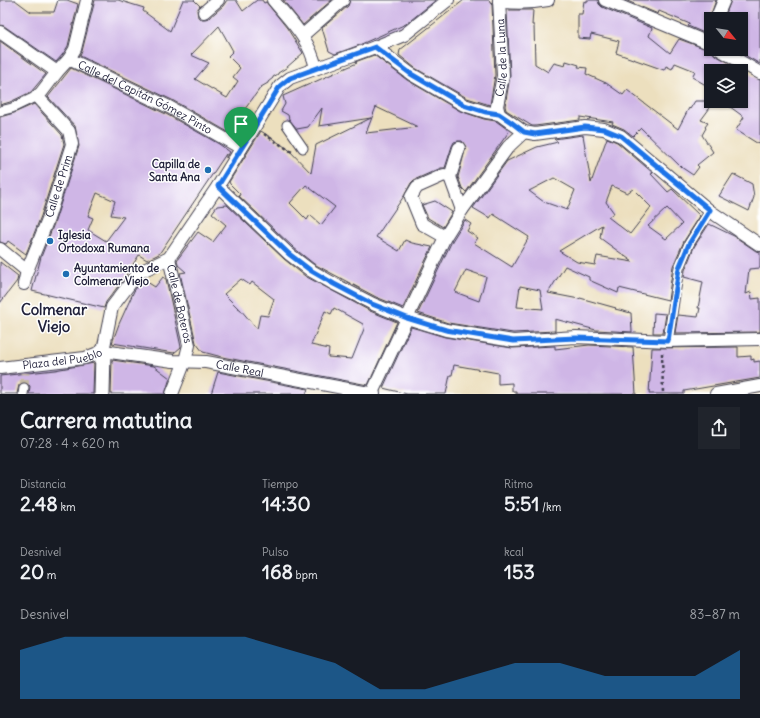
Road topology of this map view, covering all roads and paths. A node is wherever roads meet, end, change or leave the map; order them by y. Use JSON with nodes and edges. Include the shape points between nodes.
{"nodes":[{"id":1,"x":87,"y":0,"type":"edge"},
{"id":2,"x":218,"y":0,"type":"edge"},
{"id":3,"x":273,"y":0,"type":"edge"},
{"id":4,"x":343,"y":0,"type":"edge"},
{"id":5,"x":448,"y":0,"type":"edge"},
{"id":6,"x":499,"y":0,"type":"edge"},
{"id":7,"x":548,"y":0,"type":"edge"},
{"id":8,"x":605,"y":0,"type":"edge"},
{"id":9,"x":724,"y":0,"type":"edge"},
{"id":10,"x":204,"y":12,"type":"dead end"},
{"id":11,"x":719,"y":12,"type":"edge"},
{"id":12,"x":0,"y":32,"type":"edge"},
{"id":13,"x":303,"y":35,"type":"junction"},
{"id":14,"x":704,"y":41,"type":"edge"},
{"id":15,"x":375,"y":47,"type":"junction"},
{"id":16,"x":731,"y":56,"type":"edge"},
{"id":17,"x":69,"y":59,"type":"junction"},
{"id":18,"x":316,"y":68,"type":"junction"},
{"id":19,"x":57,"y":72,"type":"junction"},
{"id":20,"x":760,"y":73,"type":"edge"},
{"id":21,"x":37,"y":96,"type":"junction"},
{"id":22,"x":0,"y":111,"type":"edge"},
{"id":23,"x":499,"y":114,"type":"junction"},
{"id":24,"x":286,"y":125,"type":"dead end"},
{"id":25,"x":253,"y":128,"type":"junction"},
{"id":26,"x":529,"y":133,"type":"junction"},
{"id":27,"x":241,"y":148,"type":"junction"},
{"id":28,"x":303,"y":148,"type":"joint"},
{"id":29,"x":459,"y":148,"type":"dead end"},
{"id":30,"x":450,"y":177,"type":"junction"},
{"id":31,"x":218,"y":186,"type":"junction"},
{"id":32,"x":462,"y":210,"type":"junction"},
{"id":33,"x":710,"y":210,"type":"junction"},
{"id":34,"x":445,"y":237,"type":"junction"},
{"id":35,"x":760,"y":245,"type":"edge"},
{"id":36,"x":0,"y":249,"type":"edge"},
{"id":37,"x":169,"y":258,"type":"junction"},
{"id":38,"x":28,"y":271,"type":"junction"},
{"id":39,"x":24,"y":284,"type":"dead end"},
{"id":40,"x":407,"y":318,"type":"junction"},
{"id":41,"x":760,"y":339,"type":"edge"},
{"id":42,"x":665,"y":341,"type":"junction"},
{"id":43,"x":103,"y":352,"type":"junction"},
{"id":44,"x":185,"y":361,"type":"junction"},
{"id":45,"x":0,"y":368,"type":"edge"},
{"id":46,"x":760,"y":386,"type":"edge"},
{"id":47,"x":102,"y":394,"type":"edge"},
{"id":48,"x":172,"y":394,"type":"edge"},
{"id":49,"x":373,"y":394,"type":"edge"},
{"id":50,"x":663,"y":394,"type":"edge"},
{"id":51,"x":716,"y":394,"type":"edge"}],
"edges":[{"from":1,"to":17,"type":"street","via":[[75,49]]},
{"from":2,"to":10,"type":"street"},
{"from":3,"to":13,"type":"street"},
{"from":4,"to":13,"type":"street"},
{"from":5,"to":15,"type":"street","via":[[404,35]]},
{"from":6,"to":7,"type":"street","via":[[532,3]]},
{"from":6,"to":23,"type":"street","name":"Calle de la Luna","via":[[503,76],[497,106]]},
{"from":8,"to":14,"type":"street"},
{"from":9,"to":11,"type":"street"},
{"from":12,"to":19,"type":"street"},
{"from":13,"to":18,"type":"street"},
{"from":15,"to":18,"type":"street"},
{"from":15,"to":23,"type":"street","via":[[411,74],[464,105]]},
{"from":16,"to":20,"type":"street"},
{"from":17,"to":19,"type":"street"},
{"from":17,"to":27,"type":"street","name":"Calle del Capitán Gómez Pinto","via":[[170,107]]},
{"from":18,"to":25,"type":"street","via":[[290,78],[280,86]]},
{"from":19,"to":21,"type":"street"},
{"from":21,"to":22,"type":"street"},
{"from":21,"to":38,"type":"street","name":"Calle de Prim","via":[[68,131],[72,144]]},
{"from":23,"to":26,"type":"street"},
{"from":24,"to":28,"type":"street"},
{"from":25,"to":27,"type":"street"},
{"from":25,"to":28,"type":"path","via":[[293,153]]},
{"from":26,"to":32,"type":"street","via":[[508,147]]},
{"from":26,"to":33,"type":"street","via":[[585,127],[604,129],[621,136]]},
{"from":27,"to":31,"type":"street"},
{"from":29,"to":30,"type":"street"},
{"from":30,"to":32,"type":"street"},
{"from":30,"to":34,"type":"street","via":[[444,175],[417,187],[411,197],[422,224]]},
{"from":31,"to":37,"type":"street"},
{"from":31,"to":40,"type":"street","via":[[289,254],[310,270],[372,304]]},
{"from":32,"to":34,"type":"street"},
{"from":33,"to":35,"type":"street"},
{"from":33,"to":42,"type":"street","via":[[689,244],[679,268]]},
{"from":34,"to":40,"type":"street"},
{"from":36,"to":38,"type":"street"},
{"from":37,"to":43,"type":"street","name":"Plaza del Pueblo","via":[[138,273],[112,308]]},
{"from":37,"to":44,"type":"street","name":"Calle de Boteros","via":[[189,345]]},
{"from":38,"to":39,"type":"street","name":"Calle de Prim"},
{"from":40,"to":42,"type":"street","via":[[446,330],[513,341],[576,338]]},
{"from":40,"to":49,"type":"street"},
{"from":41,"to":42,"type":"street"},
{"from":42,"to":50,"type":"path"},
{"from":43,"to":44,"type":"street","name":"Calle Real","via":[[173,362]]},
{"from":43,"to":45,"type":"street","name":"Plaza del Pueblo","via":[[84,358]]},
{"from":43,"to":47,"type":"street"},
{"from":44,"to":48,"type":"street","name":"Calle de Boteros"},
{"from":44,"to":49,"type":"street","name":"Calle Real","via":[[206,362]]},
{"from":46,"to":51,"type":"street"}]}
